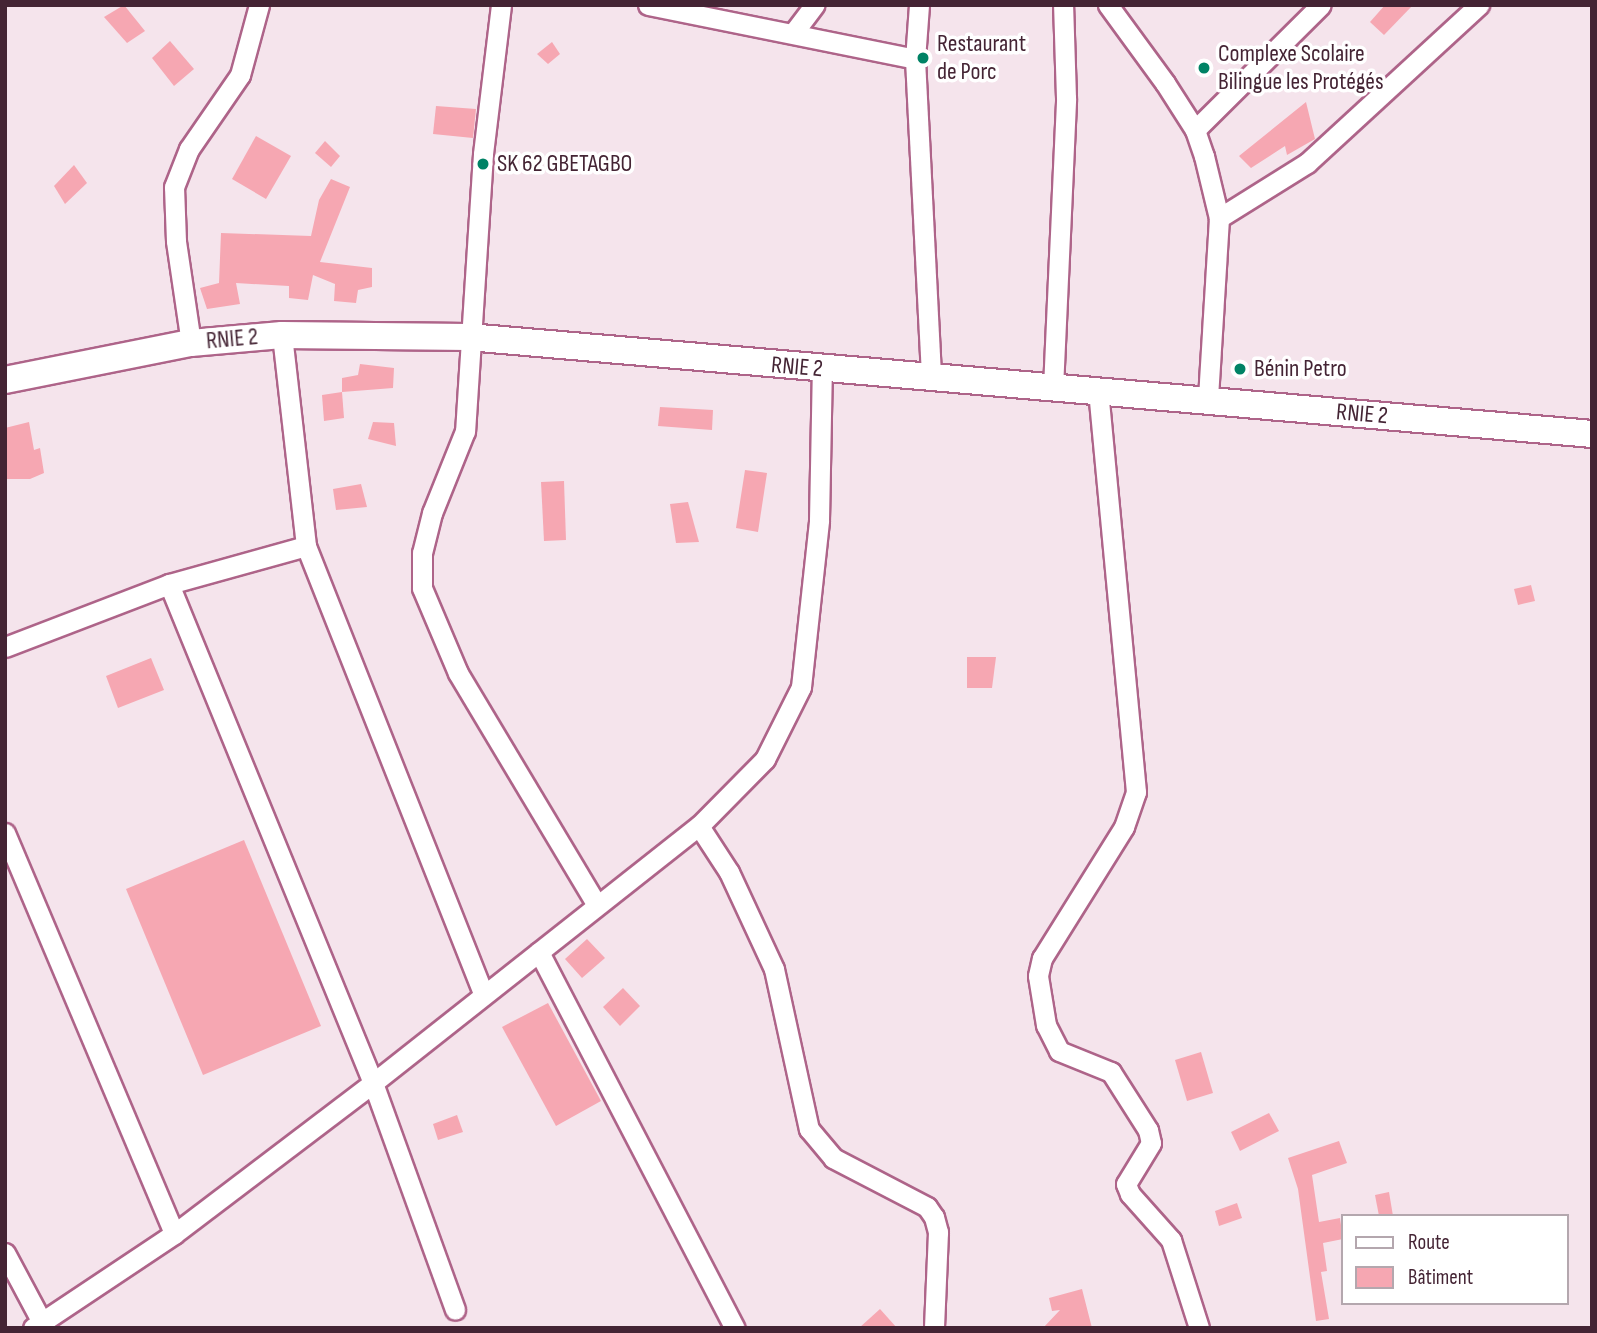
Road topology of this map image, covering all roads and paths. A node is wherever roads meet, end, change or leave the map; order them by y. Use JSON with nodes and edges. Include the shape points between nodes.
{"nodes":[{"id":1,"x":260,"y":5,"type":"edge"},
{"id":2,"x":501,"y":5,"type":"edge"},
{"id":3,"x":648,"y":5,"type":"edge"},
{"id":4,"x":814,"y":5,"type":"edge"},
{"id":5,"x":919,"y":5,"type":"edge"},
{"id":6,"x":1063,"y":5,"type":"edge"},
{"id":7,"x":1108,"y":5,"type":"edge"},
{"id":8,"x":1321,"y":5,"type":"edge"},
{"id":9,"x":1479,"y":5,"type":"edge"},
{"id":10,"x":794,"y":32,"type":"junction"},
{"id":11,"x":915,"y":59,"type":"junction"},
{"id":12,"x":1195,"y":130,"type":"junction"},
{"id":13,"x":1219,"y":218,"type":"junction"},
{"id":14,"x":282,"y":335,"type":"junction"},
{"id":15,"x":468,"y":337,"type":"junction"},
{"id":16,"x":191,"y":343,"type":"junction"},
{"id":17,"x":822,"y":370,"type":"junction"},
{"id":18,"x":931,"y":378,"type":"junction"},
{"id":19,"x":5,"y":380,"type":"edge"},
{"id":20,"x":1053,"y":388,"type":"junction"},
{"id":21,"x":1098,"y":390,"type":"junction"},
{"id":22,"x":1208,"y":400,"type":"junction"},
{"id":23,"x":1592,"y":433,"type":"edge"},
{"id":24,"x":306,"y":546,"type":"junction"},
{"id":25,"x":169,"y":584,"type":"junction"},
{"id":26,"x":5,"y":647,"type":"edge"},
{"id":27,"x":699,"y":827,"type":"junction"},
{"id":28,"x":5,"y":833,"type":"edge"},
{"id":29,"x":597,"y":905,"type":"junction"},
{"id":30,"x":539,"y":951,"type":"junction"},
{"id":31,"x":483,"y":993,"type":"junction"},
{"id":32,"x":373,"y":1083,"type":"junction"},
{"id":33,"x":174,"y":1234,"type":"junction"},
{"id":34,"x":5,"y":1253,"type":"edge"},
{"id":35,"x":455,"y":1310,"type":"dead end"},
{"id":36,"x":40,"y":1326,"type":"edge"},
{"id":37,"x":735,"y":1328,"type":"edge"},
{"id":38,"x":934,"y":1328,"type":"edge"},
{"id":39,"x":1199,"y":1328,"type":"edge"}],
"edges":[{"from":1,"to":16,"type":"street","via":[[240,75],[189,149],[174,187],[176,241]]},
{"from":2,"to":15,"type":"street"},
{"from":3,"to":10,"type":"street"},
{"from":4,"to":10,"type":"street"},
{"from":5,"to":11,"type":"street"},
{"from":6,"to":20,"type":"street","via":[[1066,98]]},
{"from":7,"to":12,"type":"street"},
{"from":8,"to":12,"type":"street"},
{"from":9,"to":13,"type":"street","via":[[1307,163]]},
{"from":10,"to":11,"type":"street"},
{"from":11,"to":18,"type":"street"},
{"from":12,"to":13,"type":"street"},
{"from":13,"to":22,"type":"street"},
{"from":14,"to":15,"type":"highway","name":"RNIE 2","number":"RNIE 2"},
{"from":14,"to":16,"type":"highway","name":"RNIE 2","number":"RNIE 2"},
{"from":14,"to":24,"type":"street"},
{"from":15,"to":17,"type":"highway","name":"RNIE 2","number":"RNIE 2"},
{"from":15,"to":29,"type":"street","via":[[465,431],[432,513],[422,553],[422,587],[458,673]]},
{"from":16,"to":19,"type":"highway","name":"RNIE 2","number":"RNIE 2"},
{"from":17,"to":18,"type":"highway","name":"RNIE 2","number":"RNIE 2"},
{"from":17,"to":27,"type":"street","via":[[819,520],[800,687],[765,759]]},
{"from":18,"to":20,"type":"highway","name":"RNIE 2","number":"RNIE 2"},
{"from":20,"to":21,"type":"highway","name":"RNIE 2","number":"RNIE 2"},
{"from":21,"to":22,"type":"highway","name":"RNIE 2","number":"RNIE 2"},
{"from":21,"to":39,"type":"street","via":[[1136,792],[1124,827],[1042,958],[1038,976],[1046,1025],[1059,1051],[1111,1072],[1148,1130],[1150,1143],[1126,1184],[1171,1240]]},
{"from":22,"to":23,"type":"highway","name":"RNIE 2","number":"RNIE 2"},
{"from":24,"to":25,"type":"street"},
{"from":24,"to":31,"type":"street"},
{"from":25,"to":26,"type":"street"},
{"from":25,"to":32,"type":"street"},
{"from":27,"to":29,"type":"street"},
{"from":27,"to":38,"type":"street","via":[[729,872],[774,969],[809,1129],[833,1158],[927,1207],[934,1217],[938,1232]]},
{"from":28,"to":33,"type":"street"},
{"from":29,"to":30,"type":"street"},
{"from":30,"to":31,"type":"street"},
{"from":30,"to":37,"type":"street"},
{"from":31,"to":32,"type":"street"},
{"from":32,"to":33,"type":"street"},
{"from":32,"to":35,"type":"street"},
{"from":33,"to":36,"type":"street"},
{"from":34,"to":36,"type":"street"}]}
